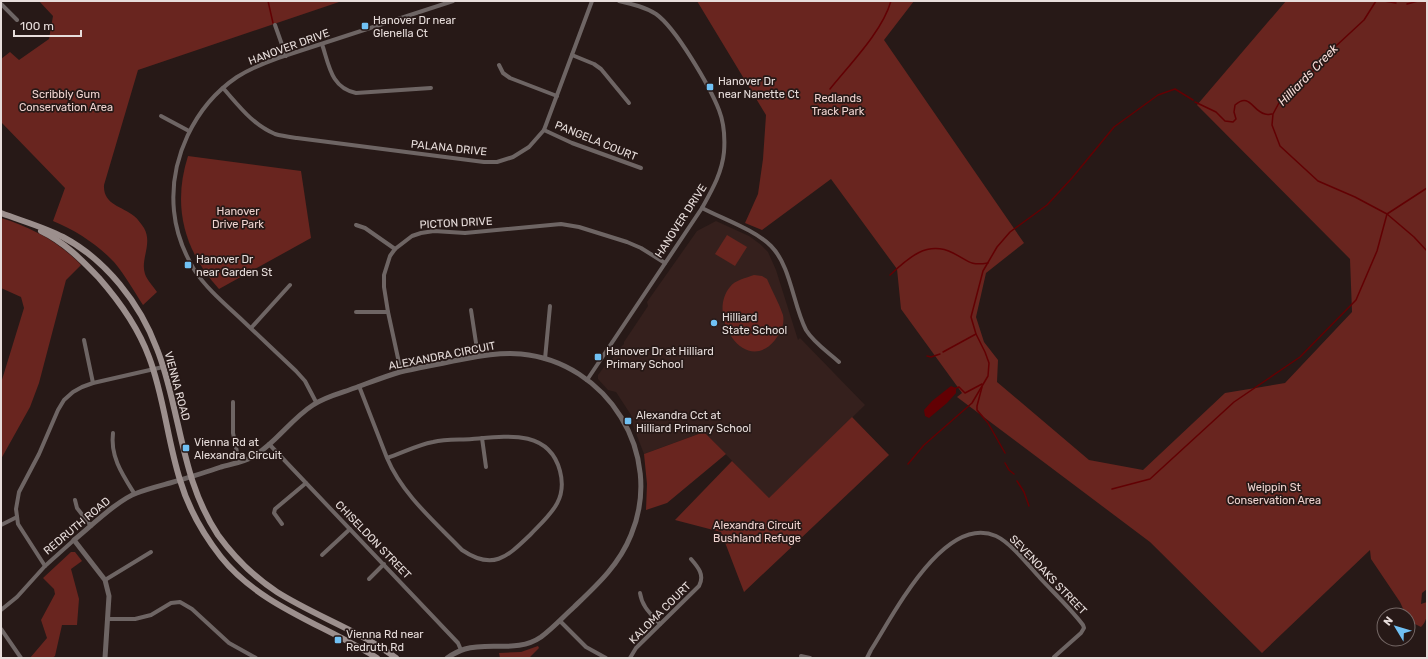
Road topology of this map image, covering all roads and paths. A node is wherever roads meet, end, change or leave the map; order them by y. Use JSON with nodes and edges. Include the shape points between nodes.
{"nodes":[{"id":1,"x":450,"y":1,"type":"edge"},
{"id":2,"x":592,"y":1,"type":"edge"},
{"id":3,"x":619,"y":1,"type":"edge"},
{"id":4,"x":1,"y":4,"type":"edge"},
{"id":5,"x":17,"y":20,"type":"dead end"},
{"id":6,"x":275,"y":25,"type":"dead end"},
{"id":7,"x":322,"y":44,"type":"junction"},
{"id":8,"x":572,"y":55,"type":"junction"},
{"id":9,"x":286,"y":56,"type":"junction"},
{"id":10,"x":499,"y":65,"type":"dead end"},
{"id":11,"x":224,"y":88,"type":"junction"},
{"id":12,"x":431,"y":88,"type":"dead end"},
{"id":13,"x":557,"y":96,"type":"junction"},
{"id":14,"x":629,"y":103,"type":"dead end"},
{"id":15,"x":161,"y":116,"type":"dead end"},
{"id":16,"x":544,"y":130,"type":"junction"},
{"id":17,"x":189,"y":131,"type":"junction"},
{"id":18,"x":640,"y":168,"type":"dead end"},
{"id":19,"x":702,"y":208,"type":"junction"},
{"id":20,"x":1,"y":213,"type":"edge"},
{"id":21,"x":25,"y":223,"type":"junction"},
{"id":22,"x":356,"y":225,"type":"dead end"},
{"id":23,"x":395,"y":249,"type":"junction"},
{"id":24,"x":665,"y":263,"type":"junction"},
{"id":25,"x":290,"y":285,"type":"dead end"},
{"id":26,"x":550,"y":306,"type":"dead end"},
{"id":27,"x":471,"y":310,"type":"dead end"},
{"id":28,"x":356,"y":312,"type":"dead end"},
{"id":29,"x":388,"y":312,"type":"junction"},
{"id":30,"x":250,"y":328,"type":"junction"},
{"id":31,"x":84,"y":340,"type":"dead end"},
{"id":32,"x":478,"y":356,"type":"junction"},
{"id":33,"x":545,"y":359,"type":"junction"},
{"id":34,"x":839,"y":362,"type":"dead end"},
{"id":35,"x":163,"y":367,"type":"junction"},
{"id":36,"x":153,"y":370,"type":"junction"},
{"id":37,"x":401,"y":372,"type":"junction"},
{"id":38,"x":587,"y":380,"type":"junction"},
{"id":39,"x":94,"y":383,"type":"junction"},
{"id":40,"x":359,"y":386,"type":"junction"},
{"id":41,"x":233,"y":402,"type":"dead end"},
{"id":42,"x":316,"y":402,"type":"junction"},
{"id":43,"x":113,"y":433,"type":"dead end"},
{"id":44,"x":482,"y":438,"type":"junction"},
{"id":45,"x":269,"y":444,"type":"junction"},
{"id":46,"x":387,"y":458,"type":"junction"},
{"id":47,"x":240,"y":462,"type":"junction"},
{"id":48,"x":486,"y":468,"type":"dead end"},
{"id":49,"x":190,"y":477,"type":"junction"},
{"id":50,"x":180,"y":480,"type":"junction"},
{"id":51,"x":306,"y":483,"type":"junction"},
{"id":52,"x":134,"y":493,"type":"junction"},
{"id":53,"x":75,"y":500,"type":"dead end"},
{"id":54,"x":17,"y":517,"type":"junction"},
{"id":55,"x":282,"y":524,"type":"dead end"},
{"id":56,"x":1,"y":525,"type":"edge"},
{"id":57,"x":91,"y":526,"type":"junction"},
{"id":58,"x":350,"y":529,"type":"junction"},
{"id":59,"x":74,"y":540,"type":"junction"},
{"id":60,"x":152,"y":552,"type":"dead end"},
{"id":61,"x":322,"y":555,"type":"dead end"},
{"id":62,"x":691,"y":559,"type":"dead end"},
{"id":63,"x":384,"y":564,"type":"junction"},
{"id":64,"x":45,"y":566,"type":"junction"},
{"id":65,"x":369,"y":579,"type":"dead end"},
{"id":66,"x":105,"y":580,"type":"junction"},
{"id":67,"x":640,"y":593,"type":"dead end"},
{"id":68,"x":1,"y":610,"type":"edge"},
{"id":69,"x":108,"y":619,"type":"junction"},
{"id":70,"x":560,"y":621,"type":"junction"},
{"id":71,"x":660,"y":624,"type":"junction"},
{"id":72,"x":1,"y":629,"type":"edge"},
{"id":73,"x":461,"y":650,"type":"junction"},
{"id":74,"x":801,"y":656,"type":"dead end"},
{"id":75,"x":1054,"y":657,"type":"edge"},
{"id":76,"x":21,"y":658,"type":"edge"},
{"id":77,"x":105,"y":658,"type":"edge"},
{"id":78,"x":256,"y":658,"type":"edge"},
{"id":79,"x":377,"y":658,"type":"edge"},
{"id":80,"x":396,"y":658,"type":"edge"},
{"id":81,"x":447,"y":658,"type":"edge"},
{"id":82,"x":606,"y":658,"type":"edge"},
{"id":83,"x":630,"y":658,"type":"edge"},
{"id":84,"x":810,"y":658,"type":"edge"},
{"id":85,"x":867,"y":658,"type":"edge"}],
"edges":[{"from":1,"to":7,"type":"street","name":"HANOVER DRIVE"},
{"from":2,"to":8,"type":"street","name":"PALANA DRIVE"},
{"from":3,"to":19,"type":"street","name":"HANOVER DRIVE","via":[[645,8],[665,21],[699,72],[719,111],[724,152],[716,185]]},
{"from":4,"to":5,"type":"street"},
{"from":6,"to":9,"type":"street"},
{"from":7,"to":9,"type":"street","name":"HANOVER DRIVE"},
{"from":7,"to":12,"type":"street","via":[[336,82],[348,92]]},
{"from":8,"to":13,"type":"street","name":"PALANA DRIVE"},
{"from":8,"to":14,"type":"street","via":[[600,69]]},
{"from":9,"to":11,"type":"street","name":"HANOVER DRIVE","via":[[250,70]]},
{"from":10,"to":13,"type":"street","via":[[503,73],[510,78]]},
{"from":11,"to":16,"type":"street","name":"PALANA DRIVE","via":[[258,125],[276,134],[297,138],[497,162],[513,157],[529,147]]},
{"from":11,"to":17,"type":"street","name":"HANOVER DRIVE","via":[[204,108]]},
{"from":13,"to":16,"type":"street","name":"PALANA DRIVE"},
{"from":15,"to":17,"type":"street"},
{"from":16,"to":18,"type":"street","name":"PANGELA COURT"},
{"from":17,"to":30,"type":"street","name":"HANOVER DRIVE","via":[[178,163],[174,191],[174,210],[181,242],[202,281]]},
{"from":19,"to":24,"type":"street","name":"HANOVER DRIVE"},
{"from":19,"to":34,"type":"street","via":[[758,236],[772,247],[783,265],[807,332]]},
{"from":20,"to":21,"type":"main road","name":"VIENNA ROAD"},
{"from":21,"to":35,"type":"main road","name":"VIENNA ROAD","via":[[43,228],[71,242],[90,255],[110,274],[129,296],[144,320]]},
{"from":21,"to":36,"type":"main road","name":"VIENNA ROAD","via":[[46,233],[72,251],[112,292],[135,327]]},
{"from":22,"to":23,"type":"street","via":[[365,228]]},
{"from":23,"to":24,"type":"street","name":"PICTON DRIVE","via":[[421,232],[465,233],[561,224],[627,242]]},
{"from":23,"to":29,"type":"street","name":"PICTON DRIVE","via":[[384,275]]},
{"from":24,"to":38,"type":"street","name":"HANOVER DRIVE"},
{"from":25,"to":30,"type":"street"},
{"from":26,"to":33,"type":"street"},
{"from":27,"to":32,"type":"street"},
{"from":28,"to":29,"type":"street"},
{"from":29,"to":37,"type":"street","name":"PICTON DRIVE"},
{"from":30,"to":42,"type":"street","name":"HANOVER DRIVE","via":[[301,376]]},
{"from":31,"to":39,"type":"street"},
{"from":32,"to":33,"type":"street","name":"ALEXANDRA CIRCUIT","via":[[522,354]]},
{"from":32,"to":37,"type":"street","name":"ALEXANDRA CIRCUIT"},
{"from":33,"to":38,"type":"street","name":"ALEXANDRA CIRCUIT","via":[[568,368]]},
{"from":35,"to":36,"type":"street"},
{"from":35,"to":49,"type":"main road","name":"VIENNA ROAD"},
{"from":36,"to":39,"type":"street"},
{"from":36,"to":50,"type":"main road","name":"VIENNA ROAD"},
{"from":37,"to":40,"type":"street","name":"ALEXANDRA CIRCUIT"},
{"from":38,"to":70,"type":"street","name":"ALEXANDRA CIRCUIT","via":[[614,406],[628,430],[638,458],[640,495],[636,522],[623,553],[604,577]]},
{"from":39,"to":54,"type":"street","via":[[73,392],[58,410],[19,492]]},
{"from":40,"to":42,"type":"street","name":"ALEXANDRA CIRCUIT"},
{"from":40,"to":46,"type":"street"},
{"from":41,"to":47,"type":"street","via":[[232,433]]},
{"from":42,"to":45,"type":"street","name":"ALEXANDRA CIRCUIT"},
{"from":43,"to":52,"type":"street","via":[[114,454]]},
{"from":44,"to":46,"type":"street","via":[[433,442]]},
{"from":44,"to":46,"type":"street","via":[[516,436],[538,442],[558,463],[563,481],[561,496],[551,514],[513,550],[496,560],[477,559],[462,550],[409,494]]},
{"from":44,"to":48,"type":"street"},
{"from":45,"to":47,"type":"street","name":"ALEXANDRA CIRCUIT","via":[[254,456]]},
{"from":45,"to":51,"type":"street","name":"CHISELDON STREET"},
{"from":47,"to":49,"type":"street","name":"ALEXANDRA CIRCUIT"},
{"from":49,"to":50,"type":"street","name":"ALEXANDRA CIRCUIT"},
{"from":49,"to":80,"type":"main road","name":"VIENNA ROAD","via":[[211,523],[229,549],[249,570],[277,592],[370,641]]},
{"from":50,"to":52,"type":"street","name":"REDRUTH ROAD"},
{"from":50,"to":79,"type":"main road","name":"VIENNA ROAD","via":[[192,510],[210,541],[221,557],[244,580],[273,602]]},
{"from":51,"to":55,"type":"street","via":[[274,509]]},
{"from":51,"to":58,"type":"street","name":"CHISELDON STREET"},
{"from":52,"to":57,"type":"street","name":"REDRUTH ROAD"},
{"from":53,"to":57,"type":"street","via":[[77,508]]},
{"from":54,"to":56,"type":"street"},
{"from":54,"to":64,"type":"street","via":[[18,524]]},
{"from":57,"to":59,"type":"street","name":"REDRUTH ROAD"},
{"from":58,"to":61,"type":"street"},
{"from":58,"to":63,"type":"street","name":"CHISELDON STREET"},
{"from":59,"to":64,"type":"street","name":"REDRUTH ROAD"},
{"from":59,"to":66,"type":"street"},
{"from":60,"to":66,"type":"street"},
{"from":62,"to":71,"type":"street","name":"KALOMA COURT","via":[[700,571],[702,582]]},
{"from":63,"to":65,"type":"street"},
{"from":63,"to":73,"type":"street","name":"CHISELDON STREET","via":[[458,643]]},
{"from":64,"to":68,"type":"street","name":"REDRUTH ROAD","via":[[17,598]]},
{"from":66,"to":69,"type":"street","via":[[109,596]]},
{"from":67,"to":71,"type":"street","via":[[645,608]]},
{"from":69,"to":77,"type":"street"},
{"from":69,"to":78,"type":"street","via":[[140,618],[151,615],[171,603],[180,602],[192,609],[229,643]]},
{"from":70,"to":73,"type":"street","name":"ALEXANDRA CIRCUIT","via":[[539,638],[520,645]]},
{"from":70,"to":82,"type":"street","via":[[586,647]]},
{"from":71,"to":83,"type":"street","name":"KALOMA COURT","via":[[636,648]]},
{"from":72,"to":76,"type":"street"},
{"from":73,"to":81,"type":"street","name":"ALEXANDRA CIRCUIT"},
{"from":74,"to":84,"type":"street"},
{"from":75,"to":85,"type":"street","name":"SEVENOAKS STREET","via":[[1081,633],[1084,628],[1080,621],[1011,548],[996,536],[974,533],[955,540],[942,550],[916,578]]}]}
